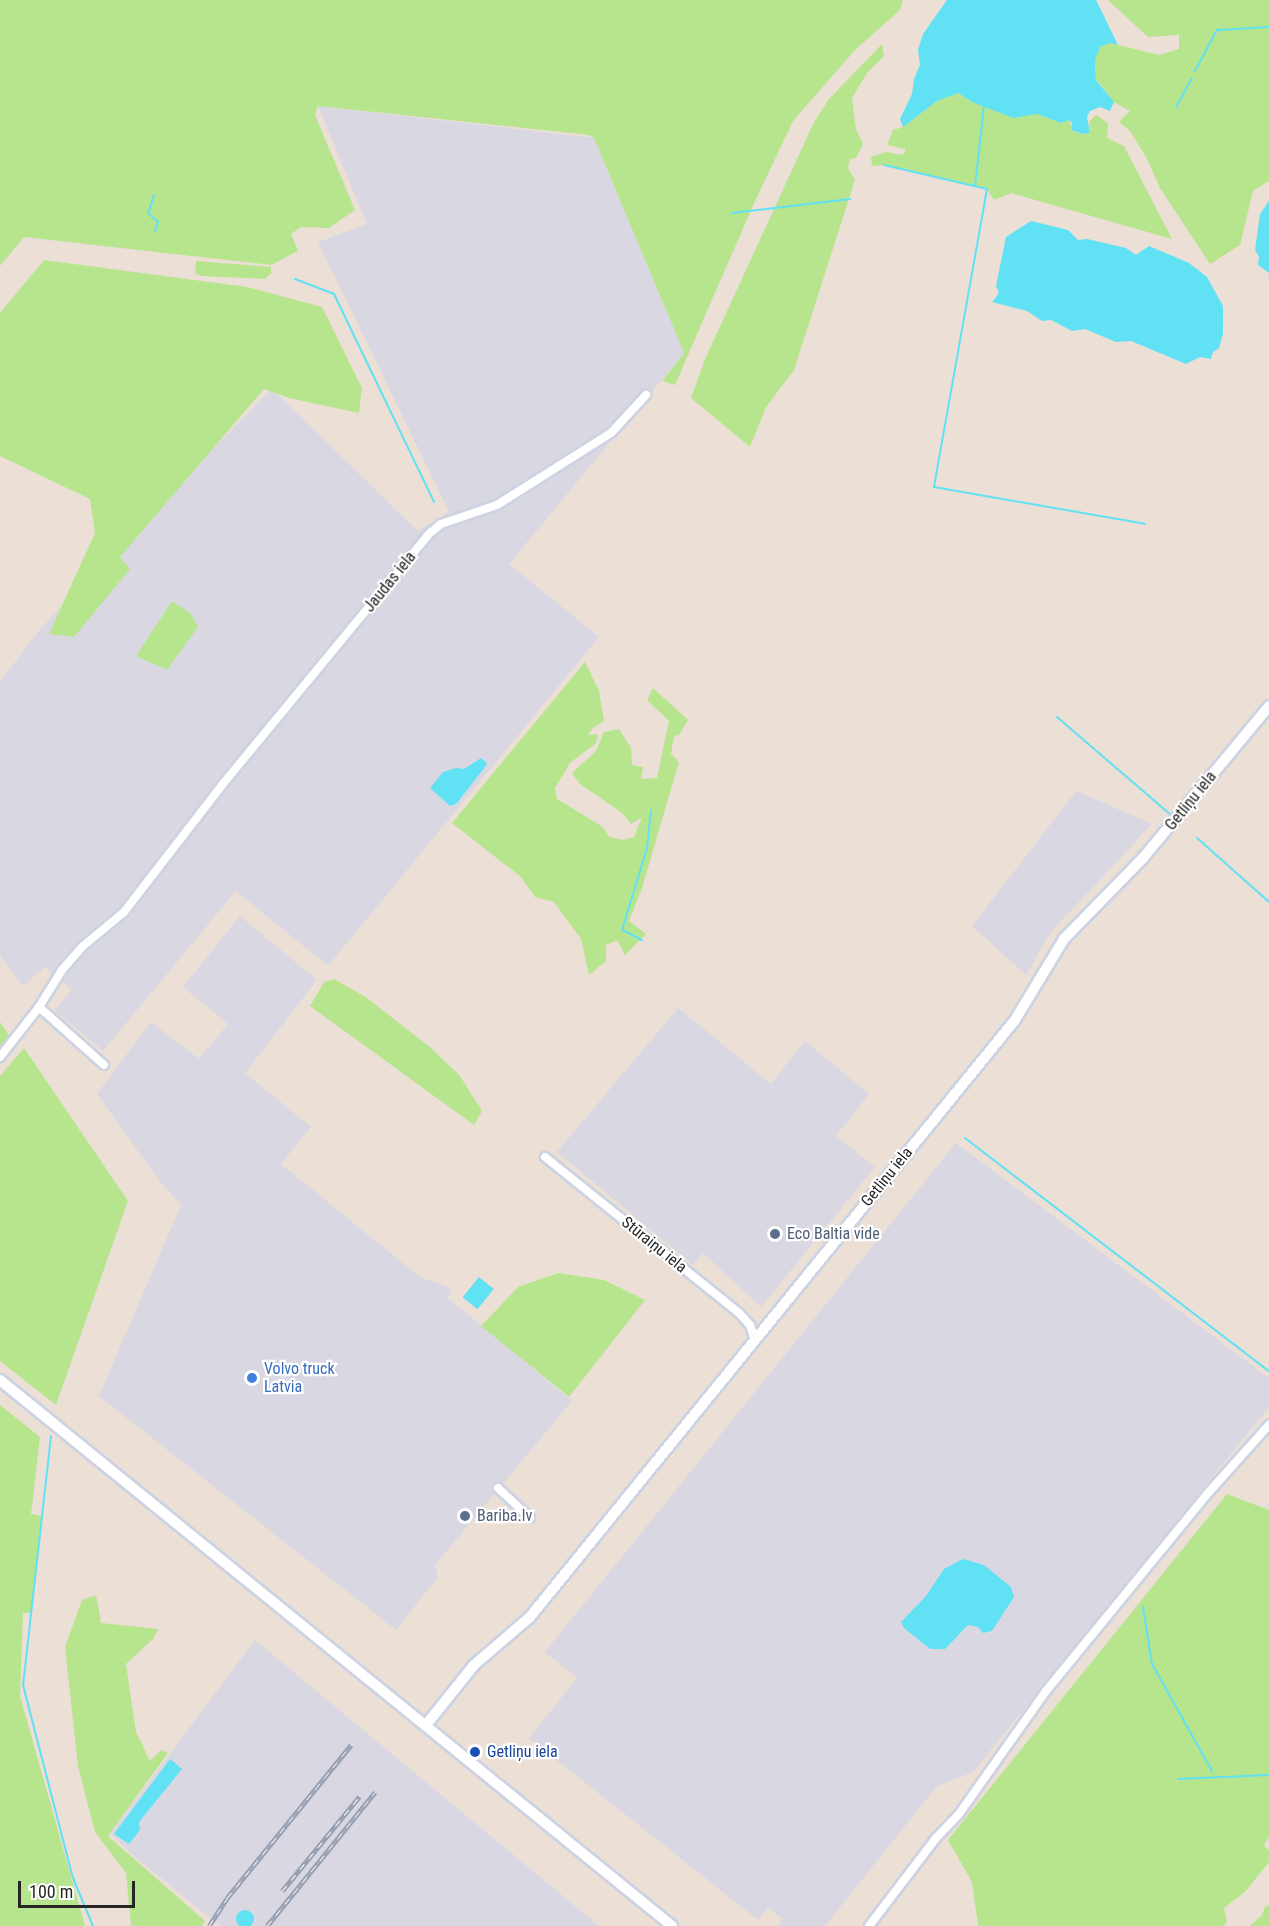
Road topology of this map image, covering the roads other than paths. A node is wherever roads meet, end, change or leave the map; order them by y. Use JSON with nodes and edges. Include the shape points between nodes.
{"nodes":[{"id":1,"x":646,"y":396,"type":"dead end"},
{"id":2,"x":1269,"y":706,"type":"edge"},
{"id":3,"x":39,"y":1007,"type":"junction"},
{"id":4,"x":0,"y":1057,"type":"edge"},
{"id":5,"x":104,"y":1065,"type":"dead end"},
{"id":6,"x":545,"y":1157,"type":"dead end"},
{"id":7,"x":755,"y":1340,"type":"junction"},
{"id":8,"x":0,"y":1380,"type":"edge"},
{"id":9,"x":1269,"y":1425,"type":"edge"},
{"id":10,"x":498,"y":1488,"type":"dead end"},
{"id":11,"x":530,"y":1518,"type":"dead end"},
{"id":12,"x":426,"y":1725,"type":"junction"},
{"id":13,"x":672,"y":1926,"type":"edge"},
{"id":14,"x":869,"y":1926,"type":"edge"}],
"edges":[{"from":1,"to":3,"type":"street","name":"Jaudas iela","via":[[611,433],[497,505],[441,524],[430,533],[222,785],[124,912],[62,969]]},
{"from":2,"to":7,"type":"street","name":"Getliņu iela","via":[[1143,858],[1064,939],[1015,1020]]},
{"from":3,"to":4,"type":"street","name":"Jaudas iela"},
{"from":3,"to":5,"type":"street"},
{"from":6,"to":7,"type":"street","name":"Stūraiņu iela","via":[[740,1314],[750,1325]]},
{"from":7,"to":12,"type":"street","name":"Getliņu iela","via":[[530,1617],[474,1665]]},
{"from":8,"to":12,"type":"street"},
{"from":9,"to":14,"type":"street","via":[[1046,1691],[959,1814]]},
{"from":10,"to":11,"type":"street"},
{"from":12,"to":13,"type":"street"}]}
